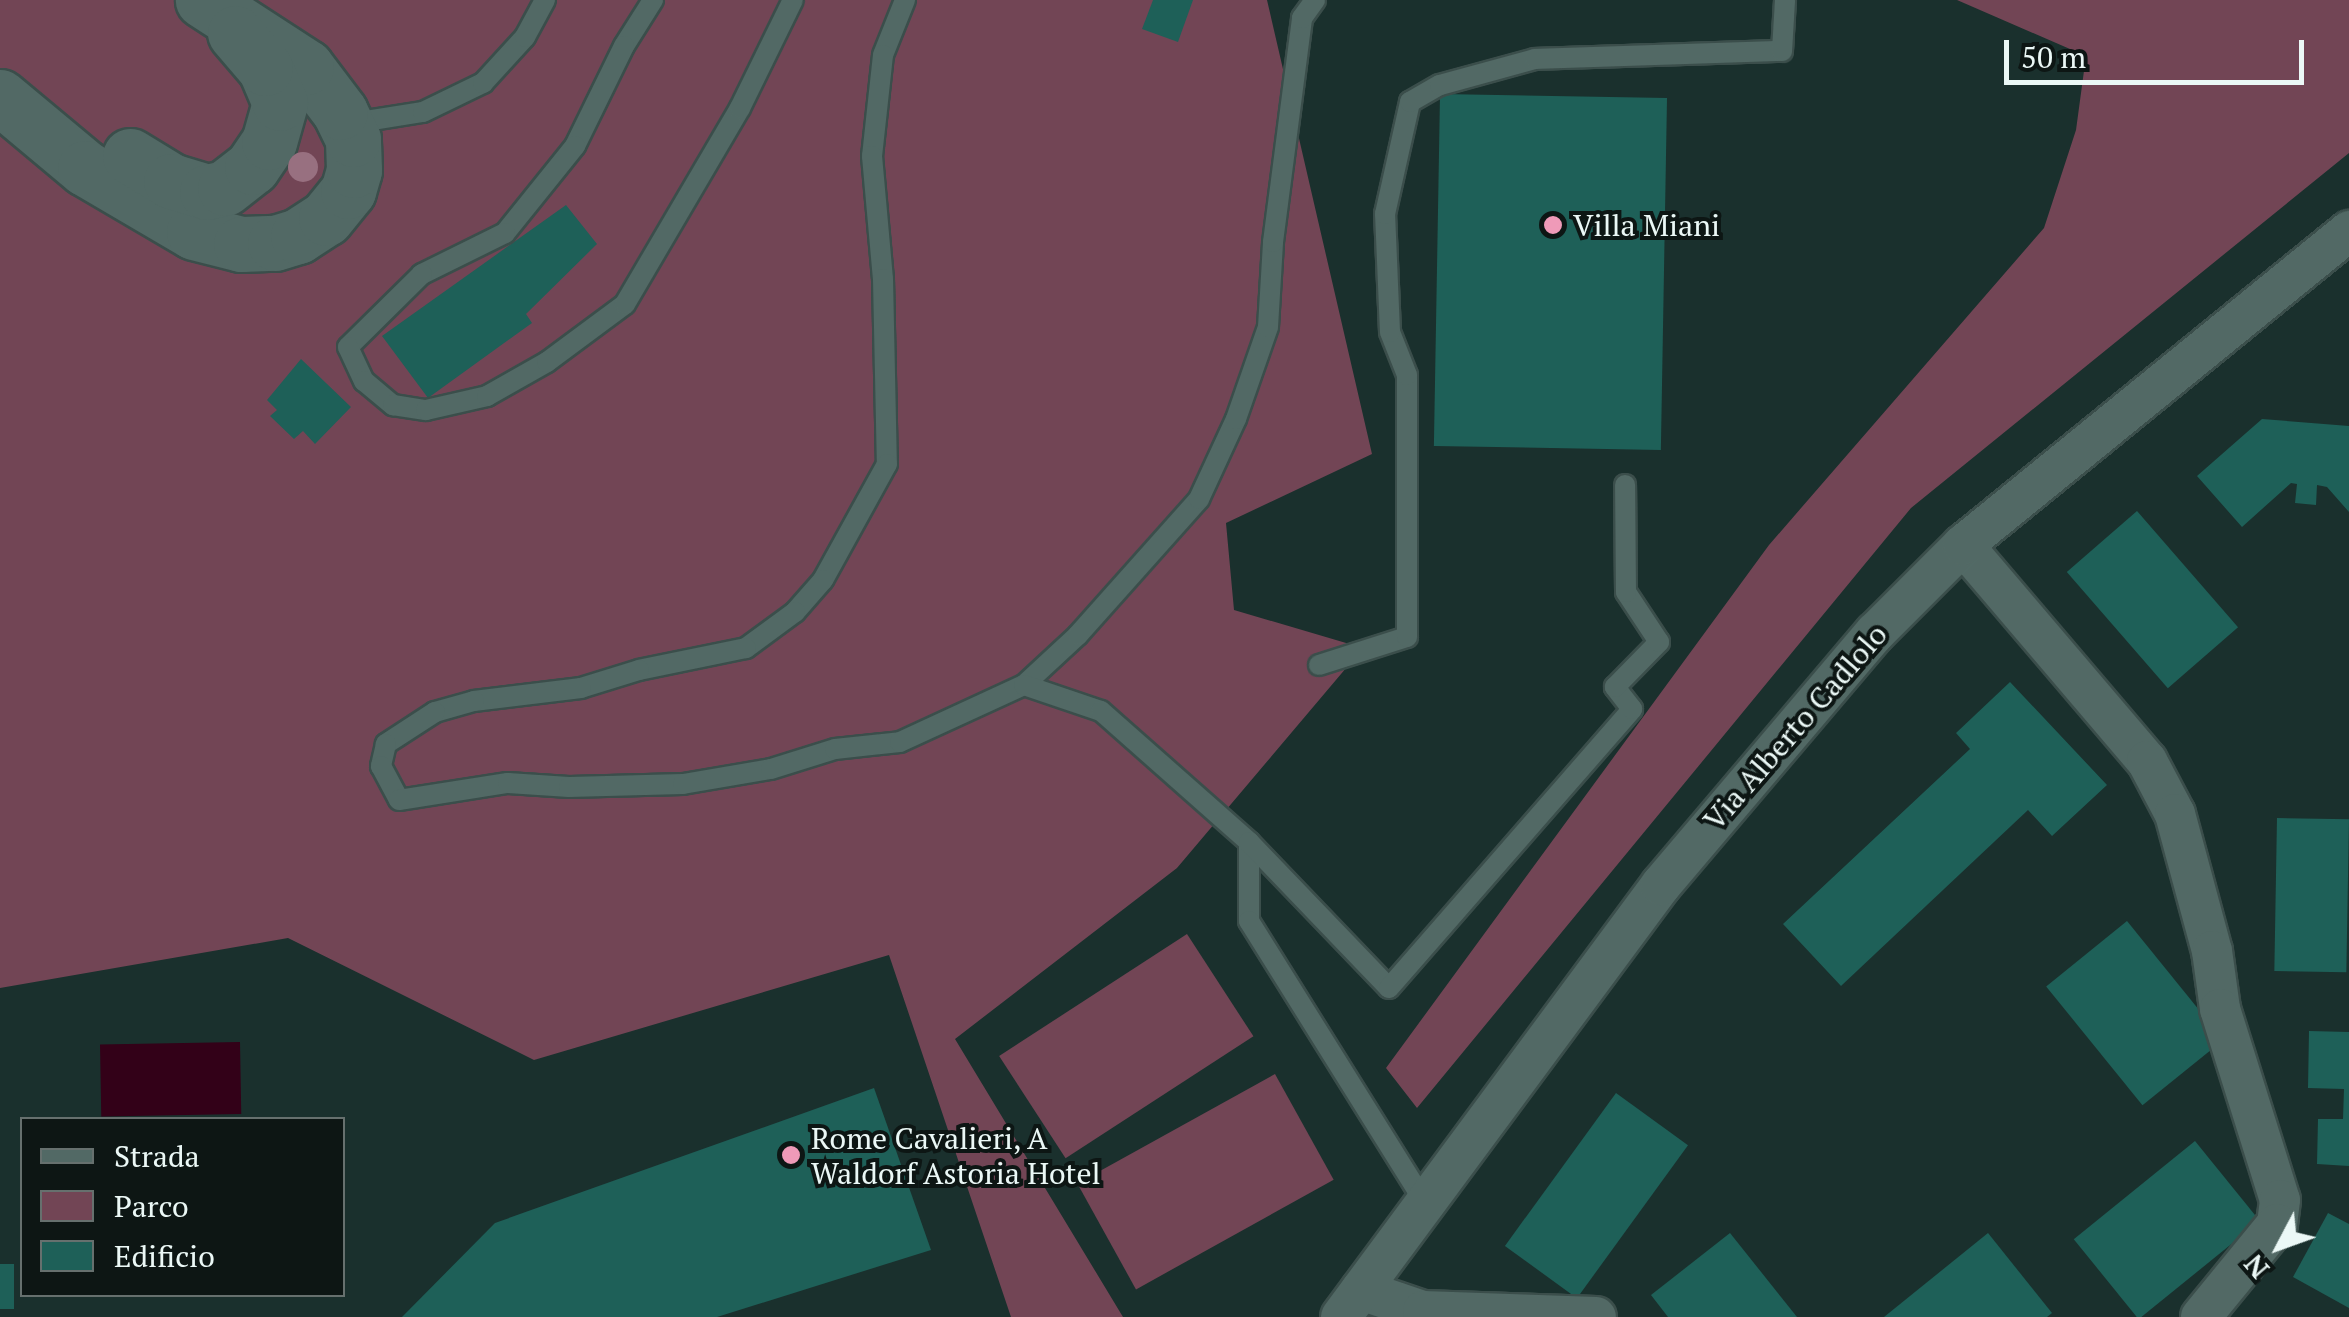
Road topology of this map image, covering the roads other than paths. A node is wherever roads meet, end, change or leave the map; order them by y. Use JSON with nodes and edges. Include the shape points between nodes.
{"nodes":[{"id":1,"x":545,"y":0,"type":"edge"},
{"id":2,"x":652,"y":0,"type":"edge"},
{"id":3,"x":793,"y":0,"type":"edge"},
{"id":4,"x":905,"y":0,"type":"edge"},
{"id":5,"x":1315,"y":0,"type":"edge"},
{"id":6,"x":1785,"y":0,"type":"edge"},
{"id":7,"x":208,"y":4,"type":"edge"},
{"id":8,"x":0,"y":98,"type":"edge"},
{"id":9,"x":346,"y":124,"type":"junction"},
{"id":10,"x":2349,"y":232,"type":"edge"},
{"id":11,"x":1625,"y":485,"type":"dead end"},
{"id":12,"x":1963,"y":545,"type":"junction"},
{"id":13,"x":1318,"y":665,"type":"dead end"},
{"id":14,"x":1024,"y":685,"type":"junction"},
{"id":15,"x":1249,"y":842,"type":"junction"},
{"id":16,"x":1426,"y":1204,"type":"junction"},
{"id":17,"x":1351,"y":1304,"type":"edge"},
{"id":18,"x":1596,"y":1317,"type":"edge"},
{"id":19,"x":2201,"y":1317,"type":"edge"}],
"edges":[{"from":1,"to":9,"type":"lane","via":[[525,36],[482,83],[423,112]]},
{"from":2,"to":3,"type":"lane","via":[[575,146],[505,233],[422,274],[348,348],[364,381],[394,405],[426,410],[488,396],[624,304],[731,125]]},
{"from":4,"to":14,"type":"lane","via":[[882,54],[872,156],[887,464],[824,580],[795,612],[746,648],[581,688],[435,712],[386,744],[381,766],[400,800],[508,783],[682,784],[771,769],[835,749],[900,742]]},
{"from":5,"to":14,"type":"lane","via":[[1302,18],[1268,327],[1236,419],[1199,499],[1078,635]]},
{"from":6,"to":13,"type":"lane","via":[[1782,51],[1535,59],[1440,85],[1410,102],[1385,214],[1390,332],[1408,375],[1406,637]]},
{"from":7,"to":8,"type":"street","via":[[265,68],[280,103],[260,155],[225,188],[193,190],[84,129]]},
{"from":7,"to":9,"type":"street","via":[[306,67]]},
{"from":8,"to":9,"type":"street","via":[[124,194],[194,232],[241,244],[298,236],[342,200],[354,170]]},
{"from":10,"to":12,"type":"street","name":"Via Alberto Cadlolo"},
{"from":11,"to":15,"type":"lane","via":[[1626,592],[1660,642],[1615,688],[1632,710],[1389,988]]},
{"from":12,"to":16,"type":"street","name":"Via Alberto Cadlolo","via":[[1862,647],[1674,870]]},
{"from":12,"to":19,"type":"street","via":[[2147,761],[2176,814],[2220,1009],[2280,1200],[2277,1224]]},
{"from":14,"to":15,"type":"lane","via":[[1101,711]]},
{"from":15,"to":16,"type":"lane","via":[[1249,921]]},
{"from":16,"to":17,"type":"street","name":"Via Alberto Cadlolo"},
{"from":17,"to":18,"type":"street"}]}
